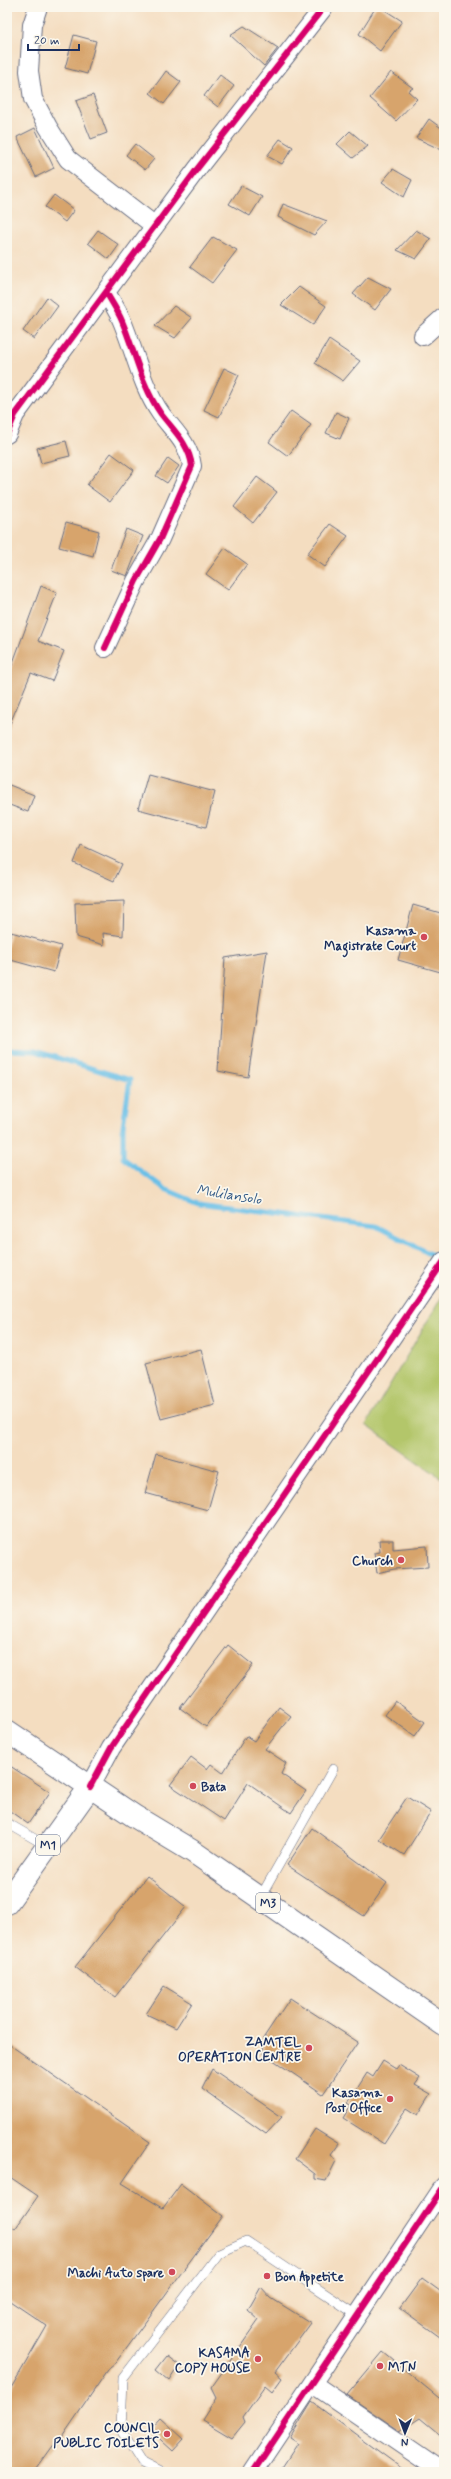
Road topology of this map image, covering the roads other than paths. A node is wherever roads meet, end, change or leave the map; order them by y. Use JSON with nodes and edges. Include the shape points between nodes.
{"nodes":[{"id":1,"x":38,"y":7,"type":"edge"},
{"id":2,"x":324,"y":7,"type":"edge"},
{"id":3,"x":155,"y":226,"type":"junction"},
{"id":4,"x":106,"y":292,"type":"junction"},
{"id":5,"x":444,"y":317,"type":"edge"},
{"id":6,"x":423,"y":336,"type":"dead end"},
{"id":7,"x":7,"y":434,"type":"edge"},
{"id":8,"x":105,"y":648,"type":"dead end"},
{"id":9,"x":442,"y":1264,"type":"edge"},
{"id":10,"x":7,"y":1731,"type":"edge"},
{"id":11,"x":333,"y":1769,"type":"dead end"},
{"id":12,"x":90,"y":1787,"type":"junction"},
{"id":13,"x":7,"y":1823,"type":"edge"},
{"id":14,"x":46,"y":1846,"type":"junction"},
{"id":15,"x":260,"y":1898,"type":"junction"},
{"id":16,"x":7,"y":1903,"type":"edge"},
{"id":17,"x":444,"y":2025,"type":"edge"},
{"id":18,"x":444,"y":2186,"type":"edge"},
{"id":19,"x":357,"y":2315,"type":"junction"},
{"id":20,"x":313,"y":2384,"type":"junction"},
{"id":21,"x":160,"y":2472,"type":"edge"},
{"id":22,"x":253,"y":2472,"type":"edge"},
{"id":23,"x":442,"y":2472,"type":"edge"}],
"edges":[{"from":1,"to":3,"type":"street","via":[[32,25],[29,71],[33,99],[68,159]]},
{"from":2,"to":3,"type":"street"},
{"from":3,"to":4,"type":"street"},
{"from":4,"to":7,"type":"street","via":[[15,414]]},
{"from":4,"to":8,"type":"street","via":[[122,319],[147,388],[161,413],[183,440],[190,453],[192,466],[160,539],[136,581]]},
{"from":5,"to":6,"type":"street"},
{"from":9,"to":12,"type":"street","via":[[111,1748]]},
{"from":10,"to":12,"type":"main road"},
{"from":11,"to":15,"type":"lane"},
{"from":12,"to":14,"type":"main road","number":"M1"},
{"from":12,"to":15,"type":"main road","number":"M3","via":[[192,1851]]},
{"from":13,"to":14,"type":"lane"},
{"from":14,"to":16,"type":"main road","number":"M1"},
{"from":15,"to":17,"type":"main road","number":"M3"},
{"from":18,"to":19,"type":"street"},
{"from":19,"to":20,"type":"street"},
{"from":19,"to":21,"type":"lane","via":[[246,2242],[219,2253],[123,2378],[121,2430],[142,2463]]},
{"from":20,"to":22,"type":"street"},
{"from":20,"to":23,"type":"street"}]}
